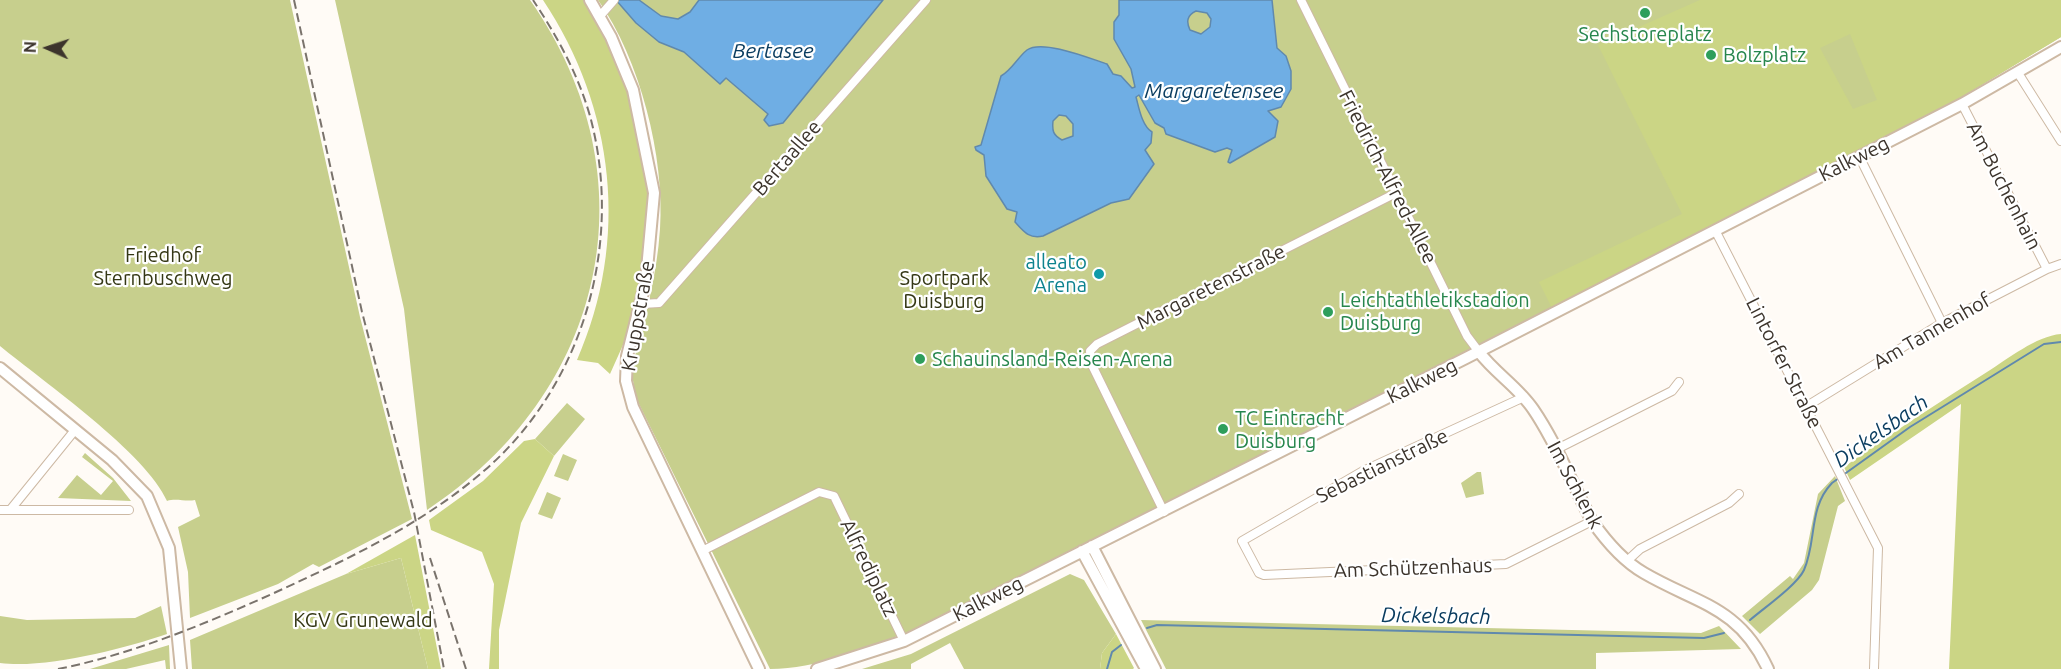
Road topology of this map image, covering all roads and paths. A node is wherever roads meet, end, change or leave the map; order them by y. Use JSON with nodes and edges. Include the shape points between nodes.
{"nodes":[{"id":1,"x":590,"y":0,"type":"edge"},
{"id":2,"x":926,"y":0,"type":"edge"},
{"id":3,"x":1301,"y":0,"type":"edge"},
{"id":4,"x":613,"y":1,"type":"edge"},
{"id":5,"x":600,"y":16,"type":"junction"},
{"id":6,"x":2061,"y":47,"type":"edge"},
{"id":7,"x":2018,"y":72,"type":"junction"},
{"id":8,"x":1962,"y":104,"type":"junction"},
{"id":9,"x":2061,"y":141,"type":"edge"},
{"id":10,"x":1859,"y":156,"type":"junction"},
{"id":11,"x":1396,"y":193,"type":"junction"},
{"id":12,"x":1715,"y":230,"type":"junction"},
{"id":13,"x":2061,"y":264,"type":"edge"},
{"id":14,"x":2047,"y":268,"type":"junction"},
{"id":15,"x":642,"y":304,"type":"junction"},
{"id":16,"x":1942,"y":323,"type":"junction"},
{"id":17,"x":1479,"y":352,"type":"junction"},
{"id":18,"x":0,"y":368,"type":"edge"},
{"id":19,"x":1679,"y":382,"type":"dead end"},
{"id":20,"x":1524,"y":398,"type":"junction"},
{"id":21,"x":1807,"y":406,"type":"junction"},
{"id":22,"x":75,"y":430,"type":"junction"},
{"id":23,"x":1556,"y":450,"type":"junction"},
{"id":24,"x":1738,"y":494,"type":"dead end"},
{"id":25,"x":11,"y":509,"type":"junction"},
{"id":26,"x":0,"y":510,"type":"edge"},
{"id":27,"x":129,"y":510,"type":"dead end"},
{"id":28,"x":1164,"y":512,"type":"junction"},
{"id":29,"x":1592,"y":521,"type":"junction"},
{"id":30,"x":1242,"y":541,"type":"joint"},
{"id":31,"x":1087,"y":549,"type":"junction"},
{"id":32,"x":704,"y":550,"type":"junction"},
{"id":33,"x":1627,"y":561,"type":"junction"},
{"id":34,"x":904,"y":641,"type":"junction"},
{"id":35,"x":181,"y":669,"type":"edge"},
{"id":36,"x":759,"y":669,"type":"edge"},
{"id":37,"x":817,"y":669,"type":"edge"},
{"id":38,"x":1146,"y":669,"type":"edge"},
{"id":39,"x":1155,"y":669,"type":"edge"},
{"id":40,"x":1768,"y":669,"type":"edge"},
{"id":41,"x":1874,"y":669,"type":"edge"}],
"edges":[{"from":1,"to":5,"type":"street","name":"Kruppstraße"},
{"from":2,"to":15,"type":"street","name":"Bertaallee","via":[[659,303]]},
{"from":3,"to":11,"type":"street","name":"Friedrich-Alfred-Allee"},
{"from":4,"to":5,"type":"street"},
{"from":5,"to":15,"type":"street","name":"Kruppstraße","via":[[633,90],[654,194]]},
{"from":6,"to":7,"type":"street","name":"Kalkweg"},
{"from":7,"to":8,"type":"street","name":"Kalkweg"},
{"from":7,"to":9,"type":"street"},
{"from":8,"to":10,"type":"street","name":"Kalkweg"},
{"from":8,"to":14,"type":"street","name":"Am Buchenhain"},
{"from":10,"to":12,"type":"street","name":"Kalkweg"},
{"from":10,"to":16,"type":"street"},
{"from":11,"to":17,"type":"street","name":"Friedrich-Alfred-Allee","via":[[1467,336]]},
{"from":11,"to":28,"type":"street","name":"Margaretenstraße","via":[[1097,344],[1090,351],[1091,363]]},
{"from":12,"to":17,"type":"street","name":"Kalkweg"},
{"from":12,"to":21,"type":"street","name":"Lintorfer Straße"},
{"from":13,"to":14,"type":"street","name":"Am Tannenhof"},
{"from":14,"to":16,"type":"street","name":"Am Tannenhof"},
{"from":15,"to":32,"type":"street","name":"Kruppstraße","via":[[627,356],[627,387],[633,407]]},
{"from":16,"to":21,"type":"street","name":"Am Tannenhof"},
{"from":17,"to":20,"type":"street","name":"Im Schlenk"},
{"from":17,"to":28,"type":"street","name":"Kalkweg"},
{"from":18,"to":22,"type":"street"},
{"from":19,"to":23,"type":"street","via":[[1672,391]]},
{"from":20,"to":23,"type":"street","name":"Im Schlenk"},
{"from":20,"to":30,"type":"street","name":"Sebastianstraße","via":[[1363,471]]},
{"from":21,"to":41,"type":"street","name":"Lintorfer Straße","via":[[1878,548]]},
{"from":22,"to":25,"type":"street"},
{"from":22,"to":35,"type":"street","via":[[132,478],[160,521],[171,561]]},
{"from":23,"to":29,"type":"street","name":"Im Schlenk"},
{"from":24,"to":33,"type":"street","via":[[1730,503],[1640,549]]},
{"from":25,"to":26,"type":"street"},
{"from":25,"to":27,"type":"street"},
{"from":28,"to":31,"type":"street","name":"Kalkweg"},
{"from":29,"to":30,"type":"street","name":"Am Schützenhaus","via":[[1506,564],[1264,575],[1259,573]]},
{"from":29,"to":33,"type":"street","name":"Im Schlenk"},
{"from":31,"to":34,"type":"street","name":"Kalkweg"},
{"from":31,"to":38,"type":"street"},
{"from":31,"to":39,"type":"street"},
{"from":32,"to":34,"type":"street","name":"Alfrediplatz","via":[[819,492],[834,496]]},
{"from":32,"to":36,"type":"street","name":"Kruppstraße"},
{"from":33,"to":40,"type":"street","name":"Im Schlenk","via":[[1728,616],[1749,637]]},
{"from":34,"to":37,"type":"street","name":"Kalkweg"}]}
